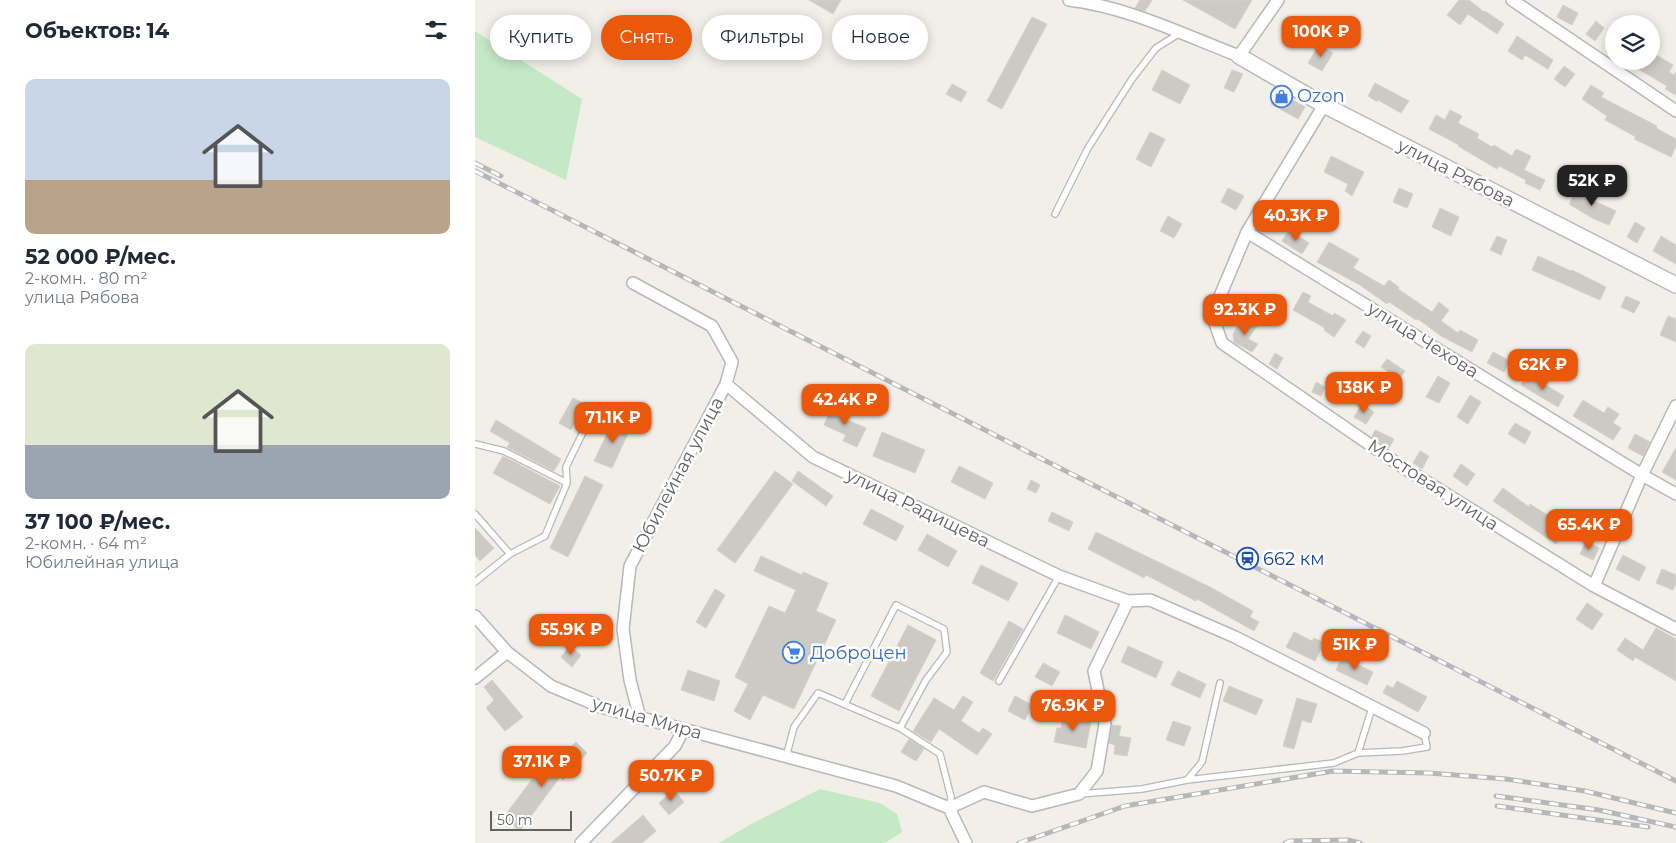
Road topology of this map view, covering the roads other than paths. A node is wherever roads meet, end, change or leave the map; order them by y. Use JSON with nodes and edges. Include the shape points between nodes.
{"nodes":[{"id":1,"x":1069,"y":0,"type":"edge"},
{"id":2,"x":1278,"y":0,"type":"edge"},
{"id":3,"x":1512,"y":0,"type":"edge"},
{"id":4,"x":1086,"y":1,"type":"edge"},
{"id":5,"x":1180,"y":33,"type":"junction"},
{"id":6,"x":1239,"y":56,"type":"junction"},
{"id":7,"x":1324,"y":105,"type":"junction"},
{"id":8,"x":1676,"y":111,"type":"edge"},
{"id":9,"x":1055,"y":214,"type":"dead end"},
{"id":10,"x":1247,"y":232,"type":"junction"},
{"id":11,"x":633,"y":283,"type":"dead end"},
{"id":12,"x":1676,"y":285,"type":"edge"},
{"id":13,"x":726,"y":384,"type":"junction"},
{"id":14,"x":1676,"y":406,"type":"edge"},
{"id":15,"x":584,"y":430,"type":"dead end"},
{"id":16,"x":475,"y":444,"type":"edge"},
{"id":17,"x":1643,"y":475,"type":"junction"},
{"id":18,"x":567,"y":483,"type":"junction"},
{"id":19,"x":1676,"y":494,"type":"edge"},
{"id":20,"x":475,"y":514,"type":"edge"},
{"id":21,"x":510,"y":554,"type":"junction"},
{"id":22,"x":1059,"y":576,"type":"junction"},
{"id":23,"x":475,"y":582,"type":"edge"},
{"id":24,"x":1594,"y":586,"type":"junction"},
{"id":25,"x":1128,"y":601,"type":"junction"},
{"id":26,"x":475,"y":616,"type":"edge"},
{"id":27,"x":1676,"y":629,"type":"edge"},
{"id":28,"x":507,"y":652,"type":"junction"},
{"id":29,"x":475,"y":678,"type":"edge"},
{"id":30,"x":999,"y":681,"type":"dead end"},
{"id":31,"x":1220,"y":683,"type":"dead end"},
{"id":32,"x":845,"y":704,"type":"junction"},
{"id":33,"x":1372,"y":708,"type":"junction"},
{"id":34,"x":640,"y":718,"type":"junction"},
{"id":35,"x":900,"y":728,"type":"junction"},
{"id":36,"x":683,"y":730,"type":"junction"},
{"id":37,"x":1424,"y":733,"type":"joint"},
{"id":38,"x":1358,"y":753,"type":"junction"},
{"id":39,"x":786,"y":757,"type":"junction"},
{"id":40,"x":1187,"y":780,"type":"junction"},
{"id":41,"x":1079,"y":794,"type":"junction"},
{"id":42,"x":949,"y":808,"type":"junction"},
{"id":43,"x":581,"y":843,"type":"edge"},
{"id":44,"x":966,"y":843,"type":"edge"}],
"edges":[{"from":1,"to":4,"type":"street"},
{"from":2,"to":6,"type":"street"},
{"from":3,"to":8,"type":"street"},
{"from":4,"to":5,"type":"street"},
{"from":5,"to":6,"type":"street"},
{"from":5,"to":9,"type":"lane","via":[[1156,48],[1132,80],[1088,148]]},
{"from":6,"to":7,"type":"street","name":"улица Рябова"},
{"from":7,"to":10,"type":"street","name":"Мостовая улица"},
{"from":7,"to":12,"type":"street","name":"улица Рябова"},
{"from":10,"to":17,"type":"street","name":"улица Чехова"},
{"from":10,"to":24,"type":"street","name":"Мостовая улица","via":[[1212,315],[1222,343],[1398,464]]},
{"from":11,"to":13,"type":"street","name":"Юбилейная улица","via":[[712,326],[732,362]]},
{"from":13,"to":22,"type":"street","name":"улица Радищева","via":[[813,457]]},
{"from":13,"to":34,"type":"street","name":"Юбилейная улица","via":[[630,566],[623,628],[630,680]]},
{"from":14,"to":17,"type":"street"},
{"from":15,"to":18,"type":"lane","via":[[566,467]]},
{"from":16,"to":18,"type":"lane","via":[[504,451]]},
{"from":17,"to":19,"type":"street","name":"улица Чехова"},
{"from":17,"to":24,"type":"street"},
{"from":18,"to":21,"type":"lane","via":[[545,536]]},
{"from":20,"to":21,"type":"lane"},
{"from":21,"to":23,"type":"lane"},
{"from":22,"to":25,"type":"street","name":"улица Радищева"},
{"from":22,"to":30,"type":"lane"},
{"from":24,"to":27,"type":"street","name":"Мостовая улица"},
{"from":25,"to":33,"type":"street","name":"улица Радищева","via":[[1150,600],[1235,637]]},
{"from":25,"to":41,"type":"street","via":[[1094,671],[1105,724],[1097,771]]},
{"from":26,"to":28,"type":"street","name":"улица Мира"},
{"from":28,"to":29,"type":"street"},
{"from":28,"to":34,"type":"street","name":"улица Мира","via":[[551,686],[601,707]]},
{"from":31,"to":40,"type":"lane","via":[[1202,762]]},
{"from":32,"to":35,"type":"lane"},
{"from":32,"to":35,"type":"lane","via":[[896,605],[944,630],[947,652],[926,680]]},
{"from":32,"to":39,"type":"lane","via":[[818,693],[794,727]]},
{"from":33,"to":37,"type":"street","name":"улица Радищева"},
{"from":33,"to":38,"type":"lane"},
{"from":34,"to":36,"type":"street","name":"улица Мира"},
{"from":35,"to":42,"type":"lane","via":[[940,754],[951,796]]},
{"from":36,"to":39,"type":"street","name":"улица Мира"},
{"from":36,"to":43,"type":"street","via":[[675,746]]},
{"from":37,"to":38,"type":"lane","via":[[1427,747]]},
{"from":38,"to":40,"type":"lane","via":[[1334,763]]},
{"from":39,"to":42,"type":"street","name":"улица Мира","via":[[896,786]]},
{"from":40,"to":41,"type":"lane","via":[[1142,789]]},
{"from":41,"to":42,"type":"street","via":[[1032,806],[984,792]]},
{"from":42,"to":44,"type":"street"}]}
